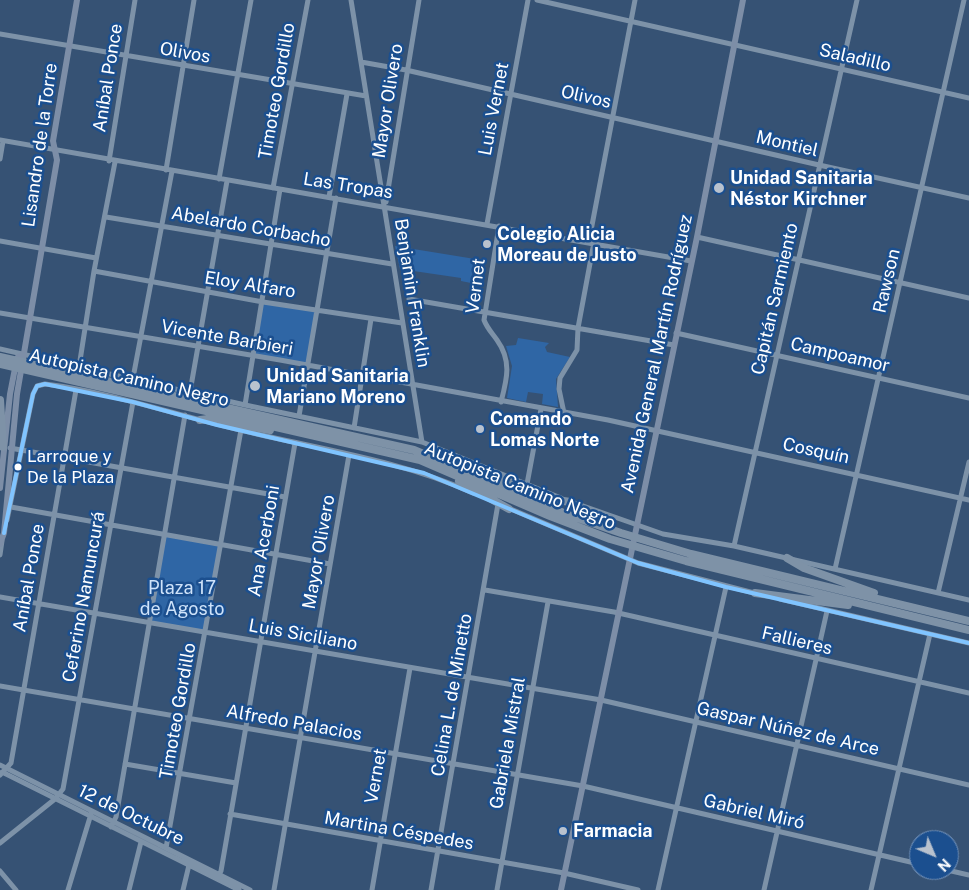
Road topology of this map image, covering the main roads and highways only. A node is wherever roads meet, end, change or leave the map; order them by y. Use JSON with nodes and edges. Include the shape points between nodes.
{"nodes":[{"id":1,"x":77,"y":0,"type":"edge"},
{"id":2,"x":743,"y":0,"type":"edge"},
{"id":3,"x":0,"y":357,"type":"edge"},
{"id":4,"x":0,"y":364,"type":"edge"},
{"id":5,"x":46,"y":372,"type":"junction"},
{"id":6,"x":0,"y":400,"type":"edge"},
{"id":7,"x":298,"y":416,"type":"road end"},
{"id":8,"x":200,"y":420,"type":"road end"},
{"id":9,"x":298,"y":431,"type":"junction"},
{"id":10,"x":351,"y":432,"type":"junction"},
{"id":11,"x":5,"y":447,"type":"edge"},
{"id":12,"x":420,"y":460,"type":"junction"},
{"id":13,"x":453,"y":466,"type":"junction"},
{"id":14,"x":0,"y":488,"type":"edge"},
{"id":15,"x":570,"y":502,"type":"road end"},
{"id":16,"x":509,"y":509,"type":"road end"},
{"id":17,"x":2,"y":538,"type":"edge"},
{"id":18,"x":787,"y":558,"type":"road end"},
{"id":19,"x":755,"y":593,"type":"road end"},
{"id":20,"x":904,"y":605,"type":"junction"},
{"id":21,"x":969,"y":620,"type":"edge"},
{"id":22,"x":932,"y":622,"type":"junction"},
{"id":23,"x":969,"y":630,"type":"edge"},
{"id":24,"x":561,"y":890,"type":"edge"}],
"edges":[{"from":1,"to":11,"type":"main road","name":"Lisandro de la Torre","via":[[53,140],[57,160],[23,354],[17,358],[13,377]]},
{"from":2,"to":24,"type":"main road","name":"Avenida General Martín Rodríguez"},
{"from":3,"to":5,"type":"highway","name":"Autopista Camino Negro"},
{"from":4,"to":5,"type":"highway","name":"Autopista Camino Negro"},
{"from":5,"to":9,"type":"highway","name":"Autopista Camino Negro"},
{"from":5,"to":10,"type":"highway","name":"Autopista Camino Negro"},
{"from":6,"to":11,"type":"highway"},
{"from":7,"to":10,"type":"highway"},
{"from":8,"to":9,"type":"highway"},
{"from":9,"to":12,"type":"highway","name":"Autopista Camino Negro"},
{"from":10,"to":13,"type":"highway","name":"Autopista Camino Negro","via":[[414,450]]},
{"from":11,"to":14,"type":"main road"},
{"from":11,"to":17,"type":"main road"},
{"from":12,"to":16,"type":"highway"},
{"from":12,"to":22,"type":"highway","name":"Autopista Camino Negro","via":[[583,529],[686,561]]},
{"from":13,"to":15,"type":"highway","via":[[462,466],[545,498]]},
{"from":13,"to":20,"type":"highway","name":"Autopista Camino Negro","via":[[592,523],[691,554]]},
{"from":18,"to":20,"type":"highway","via":[[804,568]]},
{"from":19,"to":22,"type":"highway","via":[[846,605]]},
{"from":20,"to":21,"type":"highway","name":"Autopista Camino Negro"},
{"from":22,"to":23,"type":"highway","name":"Autopista Camino Negro"}]}
